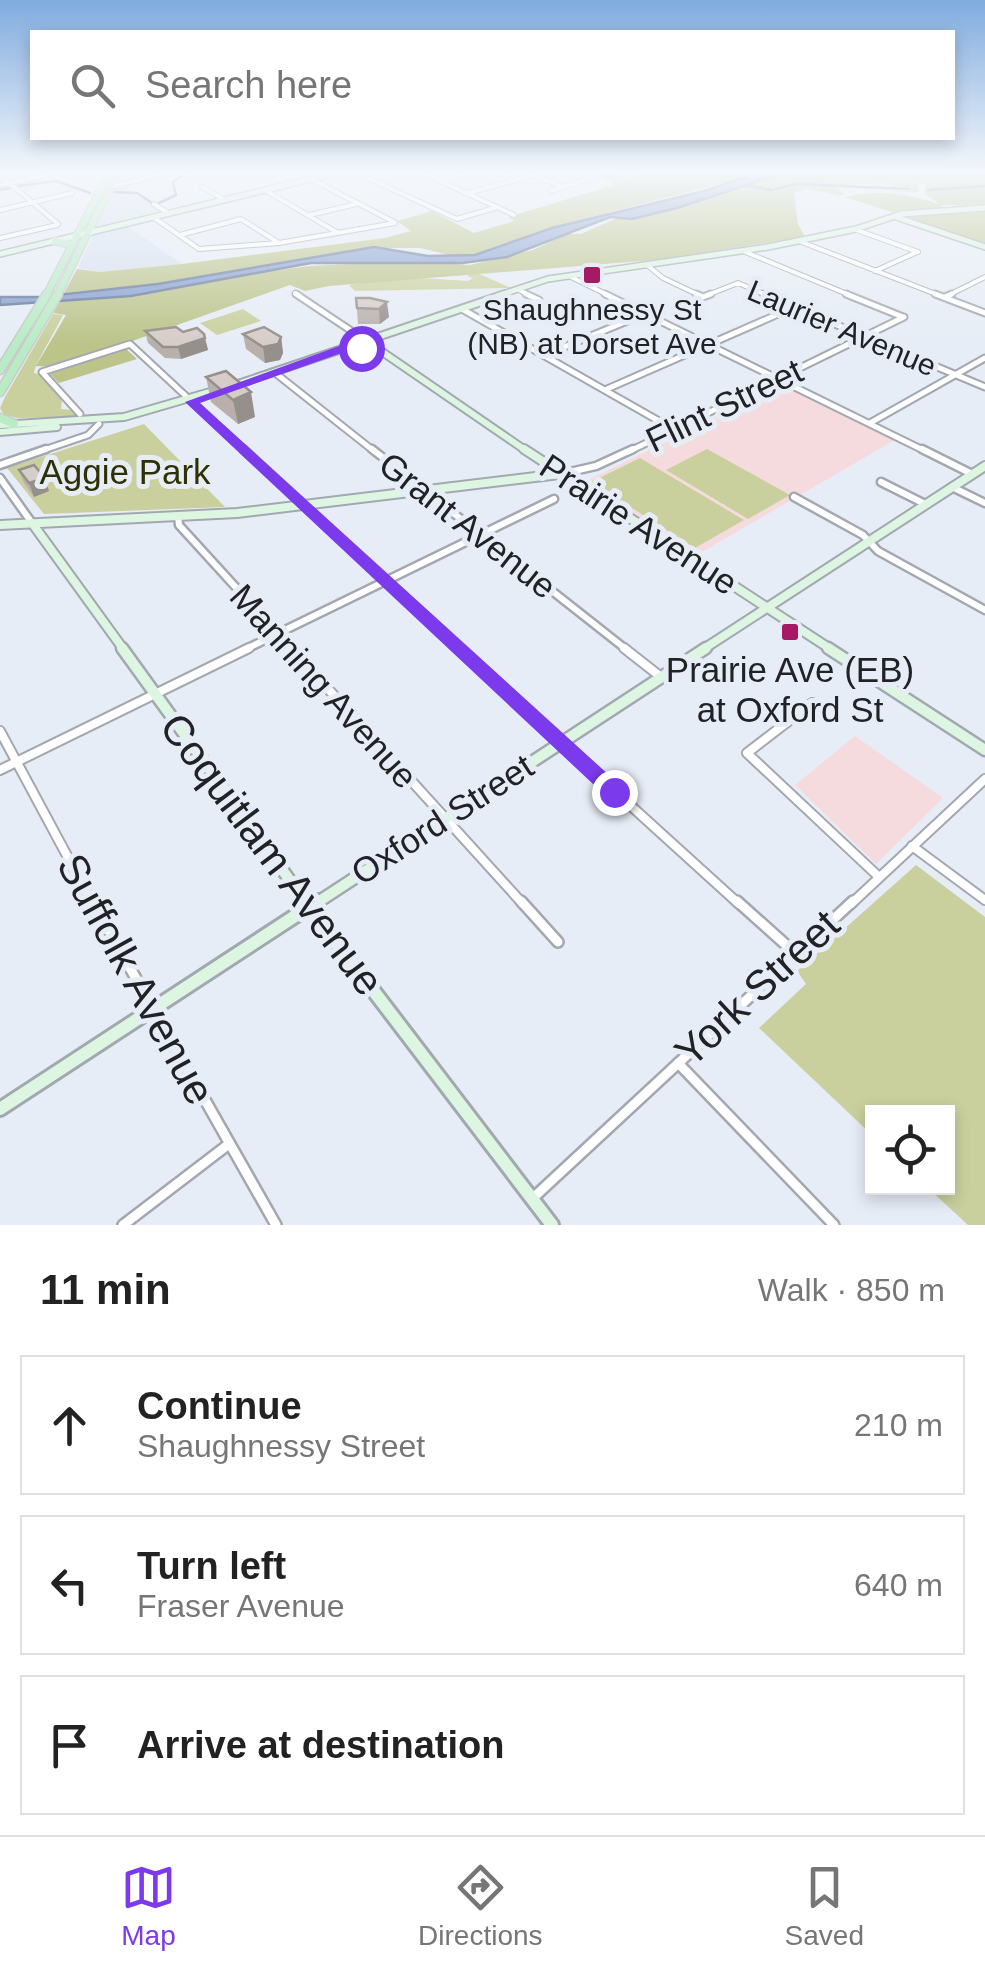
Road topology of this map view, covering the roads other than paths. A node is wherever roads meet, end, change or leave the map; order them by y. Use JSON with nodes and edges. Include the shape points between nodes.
{"nodes":[{"id":1,"x":32,"y":230,"type":"edge"},
{"id":2,"x":80,"y":230,"type":"edge"},
{"id":3,"x":86,"y":230,"type":"edge"},
{"id":4,"x":87,"y":230,"type":"edge"},
{"id":5,"x":171,"y":230,"type":"edge"},
{"id":6,"x":200,"y":230,"type":"edge"},
{"id":7,"x":259,"y":230,"type":"edge"},
{"id":8,"x":333,"y":230,"type":"edge"},
{"id":9,"x":359,"y":230,"type":"edge"},
{"id":10,"x":849,"y":230,"type":"edge"},
{"id":11,"x":857,"y":230,"type":"edge"},
{"id":12,"x":936,"y":230,"type":"edge"},
{"id":13,"x":339,"y":234,"type":"junction"},
{"id":14,"x":77,"y":236,"type":"junction"},
{"id":15,"x":179,"y":236,"type":"junction"},
{"id":16,"x":0,"y":238,"type":"edge"},
{"id":17,"x":55,"y":241,"type":"junction"},
{"id":18,"x":798,"y":241,"type":"junction"},
{"id":19,"x":279,"y":242,"type":"junction"},
{"id":20,"x":73,"y":245,"type":"junction"},
{"id":21,"x":985,"y":247,"type":"edge"},
{"id":22,"x":743,"y":251,"type":"junction"},
{"id":23,"x":0,"y":254,"type":"edge"},
{"id":24,"x":648,"y":265,"type":"junction"},
{"id":25,"x":875,"y":271,"type":"junction"},
{"id":26,"x":568,"y":276,"type":"junction"},
{"id":27,"x":985,"y":277,"type":"edge"},
{"id":28,"x":517,"y":289,"type":"junction"},
{"id":29,"x":296,"y":293,"type":"dead end"},
{"id":30,"x":944,"y":297,"type":"junction"},
{"id":31,"x":539,"y":300,"type":"dead end"},
{"id":32,"x":794,"y":306,"type":"junction"},
{"id":33,"x":461,"y":308,"type":"junction"},
{"id":34,"x":985,"y":313,"type":"edge"},
{"id":35,"x":645,"y":314,"type":"junction"},
{"id":36,"x":864,"y":336,"type":"junction"},
{"id":37,"x":365,"y":340,"type":"junction"},
{"id":38,"x":708,"y":344,"type":"junction"},
{"id":39,"x":346,"y":347,"type":"junction"},
{"id":40,"x":380,"y":350,"type":"junction"},
{"id":41,"x":545,"y":355,"type":"junction"},
{"id":42,"x":985,"y":358,"type":"edge"},
{"id":43,"x":0,"y":370,"type":"edge"},
{"id":44,"x":274,"y":372,"type":"junction"},
{"id":45,"x":955,"y":375,"type":"junction"},
{"id":46,"x":779,"y":379,"type":"junction"},
{"id":47,"x":985,"y":387,"type":"edge"},
{"id":48,"x":606,"y":390,"type":"junction"},
{"id":49,"x":0,"y":392,"type":"edge"},
{"id":50,"x":190,"y":401,"type":"junction"},
{"id":51,"x":80,"y":414,"type":"dead end"},
{"id":52,"x":14,"y":424,"type":"joint"},
{"id":53,"x":99,"y":424,"type":"junction"},
{"id":54,"x":869,"y":424,"type":"junction"},
{"id":55,"x":0,"y":425,"type":"edge"},
{"id":56,"x":674,"y":429,"type":"junction"},
{"id":57,"x":0,"y":465,"type":"edge"},
{"id":58,"x":985,"y":466,"type":"edge"},
{"id":59,"x":560,"y":474,"type":"junction"},
{"id":60,"x":972,"y":474,"type":"junction"},
{"id":61,"x":0,"y":478,"type":"edge"},
{"id":62,"x":880,"y":482,"type":"dead end"},
{"id":63,"x":952,"y":487,"type":"junction"},
{"id":64,"x":423,"y":490,"type":"junction"},
{"id":65,"x":794,"y":497,"type":"dead end"},
{"id":66,"x":554,"y":499,"type":"dead end"},
{"id":67,"x":985,"y":503,"type":"edge"},
{"id":68,"x":925,"y":504,"type":"junction"},
{"id":69,"x":302,"y":505,"type":"junction"},
{"id":70,"x":178,"y":516,"type":"junction"},
{"id":71,"x":32,"y":523,"type":"junction"},
{"id":72,"x":0,"y":525,"type":"edge"},
{"id":73,"x":479,"y":535,"type":"junction"},
{"id":74,"x":870,"y":542,"type":"junction"},
{"id":75,"x":384,"y":580,"type":"junction"},
{"id":76,"x":768,"y":609,"type":"junction"},
{"id":77,"x":985,"y":610,"type":"edge"},
{"id":78,"x":276,"y":633,"type":"junction"},
{"id":79,"x":661,"y":678,"type":"junction"},
{"id":80,"x":154,"y":694,"type":"junction"},
{"id":81,"x":812,"y":704,"type":"dead end"},
{"id":82,"x":0,"y":731,"type":"edge"},
{"id":83,"x":559,"y":743,"type":"junction"},
{"id":84,"x":985,"y":750,"type":"edge"},
{"id":85,"x":17,"y":762,"type":"junction"},
{"id":86,"x":0,"y":770,"type":"edge"},
{"id":87,"x":985,"y":779,"type":"edge"},
{"id":88,"x":443,"y":818,"type":"junction"},
{"id":89,"x":912,"y":846,"type":"junction"},
{"id":90,"x":878,"y":876,"type":"junction"},
{"id":91,"x":985,"y":900,"type":"edge"},
{"id":92,"x":308,"y":905,"type":"junction"},
{"id":93,"x":558,"y":942,"type":"dead end"},
{"id":94,"x":795,"y":953,"type":"junction"},
{"id":95,"x":151,"y":1010,"type":"junction"},
{"id":96,"x":678,"y":1062,"type":"junction"},
{"id":97,"x":0,"y":1108,"type":"edge"},
{"id":98,"x":229,"y":1144,"type":"junction"},
{"id":99,"x":532,"y":1199,"type":"junction"},
{"id":100,"x":123,"y":1225,"type":"edge"},
{"id":101,"x":276,"y":1225,"type":"edge"},
{"id":102,"x":552,"y":1225,"type":"edge"},
{"id":103,"x":834,"y":1225,"type":"edge"}],
"edges":[{"from":1,"to":16,"type":"street"},
{"from":2,"to":14,"type":"main road"},
{"from":3,"to":14,"type":"main road"},
{"from":4,"to":49,"type":"main road"},
{"from":5,"to":15,"type":"street"},
{"from":6,"to":15,"type":"street"},
{"from":7,"to":19,"type":"street"},
{"from":8,"to":13,"type":"street"},
{"from":9,"to":13,"type":"street"},
{"from":10,"to":18,"type":"main road"},
{"from":11,"to":25,"type":"street","via":[[918,252]]},
{"from":12,"to":21,"type":"main road"},
{"from":13,"to":19,"type":"street"},
{"from":14,"to":17,"type":"main road"},
{"from":14,"to":20,"type":"main road"},
{"from":15,"to":19,"type":"street","via":[[199,249]]},
{"from":17,"to":20,"type":"main road"},
{"from":17,"to":23,"type":"main road"},
{"from":18,"to":22,"type":"main road"},
{"from":18,"to":25,"type":"street"},
{"from":20,"to":43,"type":"main road"},
{"from":22,"to":24,"type":"main road"},
{"from":22,"to":36,"type":"street","name":"Flint Street","via":[[904,317]]},
{"from":24,"to":26,"type":"main road"},
{"from":24,"to":32,"type":"street","name":"Laurier Avenue","via":[[702,296],[738,282]]},
{"from":25,"to":30,"type":"street"},
{"from":26,"to":28,"type":"main road"},
{"from":26,"to":35,"type":"street"},
{"from":27,"to":30,"type":"street"},
{"from":28,"to":31,"type":"street"},
{"from":28,"to":33,"type":"main road"},
{"from":29,"to":37,"type":"street","name":"Prairie Avenue"},
{"from":30,"to":34,"type":"street"},
{"from":32,"to":36,"type":"street","name":"Laurier Avenue"},
{"from":32,"to":38,"type":"street"},
{"from":33,"to":37,"type":"main road"},
{"from":33,"to":41,"type":"street"},
{"from":35,"to":38,"type":"street"},
{"from":35,"to":41,"type":"street"},
{"from":36,"to":45,"type":"street","name":"Laurier Avenue"},
{"from":36,"to":46,"type":"street","name":"Flint Street"},
{"from":37,"to":39,"type":"main road"},
{"from":37,"to":40,"type":"main road","name":"Prairie Avenue"},
{"from":38,"to":46,"type":"street"},
{"from":38,"to":48,"type":"street"},
{"from":39,"to":40,"type":"main road"},
{"from":39,"to":44,"type":"main road"},
{"from":40,"to":59,"type":"main road","name":"Prairie Avenue"},
{"from":41,"to":48,"type":"street"},
{"from":42,"to":45,"type":"street"},
{"from":44,"to":50,"type":"main road"},
{"from":44,"to":64,"type":"street","name":"Grant Avenue"},
{"from":45,"to":47,"type":"street","name":"Laurier Avenue"},
{"from":45,"to":54,"type":"street"},
{"from":46,"to":54,"type":"street"},
{"from":46,"to":56,"type":"street","name":"Flint Street"},
{"from":48,"to":56,"type":"street"},
{"from":50,"to":51,"type":"street","via":[[130,344],[42,372]]},
{"from":50,"to":52,"type":"main road","via":[[114,418]]},
{"from":50,"to":53,"type":"main road"},
{"from":50,"to":69,"type":"street"},
{"from":52,"to":55,"type":"main road"},
{"from":53,"to":55,"type":"main road"},
{"from":53,"to":57,"type":"street","via":[[88,436]]},
{"from":54,"to":60,"type":"street"},
{"from":56,"to":59,"type":"street","name":"Flint Street","via":[[596,466]]},
{"from":58,"to":60,"type":"main road","name":"Oxford Street"},
{"from":59,"to":64,"type":"main road","name":"Flint Street"},
{"from":59,"to":76,"type":"main road","name":"Prairie Avenue"},
{"from":60,"to":63,"type":"main road","name":"Oxford Street"},
{"from":61,"to":71,"type":"street","name":"Coquitlam Avenue"},
{"from":62,"to":68,"type":"street"},
{"from":63,"to":67,"type":"street"},
{"from":63,"to":68,"type":"main road","name":"Oxford Street"},
{"from":64,"to":69,"type":"main road","name":"Flint Street"},
{"from":64,"to":73,"type":"street","name":"Grant Avenue"},
{"from":65,"to":74,"type":"street"},
{"from":66,"to":73,"type":"street"},
{"from":68,"to":74,"type":"main road","name":"Oxford Street"},
{"from":69,"to":70,"type":"main road","name":"Flint Street"},
{"from":69,"to":75,"type":"street"},
{"from":70,"to":71,"type":"main road","name":"Flint Street"},
{"from":70,"to":78,"type":"street","name":"Manning Avenue","via":[[179,525]]},
{"from":71,"to":72,"type":"main road","name":"Flint Street"},
{"from":71,"to":80,"type":"main road","name":"Coquitlam Avenue"},
{"from":73,"to":75,"type":"street"},
{"from":73,"to":79,"type":"street","name":"Grant Avenue"},
{"from":74,"to":76,"type":"main road","name":"Oxford Street"},
{"from":74,"to":77,"type":"street"},
{"from":75,"to":78,"type":"street"},
{"from":75,"to":83,"type":"street"},
{"from":76,"to":79,"type":"main road","name":"Oxford Street"},
{"from":76,"to":84,"type":"main road","name":"Prairie Avenue"},
{"from":78,"to":80,"type":"street"},
{"from":78,"to":88,"type":"street","name":"Manning Avenue"},
{"from":79,"to":83,"type":"main road","name":"Oxford Street"},
{"from":80,"to":85,"type":"street"},
{"from":80,"to":92,"type":"main road","name":"Coquitlam Avenue"},
{"from":81,"to":90,"type":"street","via":[[748,752]]},
{"from":82,"to":85,"type":"street","name":"Suffolk Avenue"},
{"from":83,"to":88,"type":"main road","name":"Oxford Street"},
{"from":83,"to":94,"type":"street"},
{"from":85,"to":86,"type":"street"},
{"from":85,"to":95,"type":"street","name":"Suffolk Avenue"},
{"from":87,"to":89,"type":"street","name":"York Street"},
{"from":88,"to":92,"type":"main road","name":"Oxford Street"},
{"from":88,"to":93,"type":"street","name":"Manning Avenue"},
{"from":89,"to":90,"type":"street","name":"York Street"},
{"from":89,"to":91,"type":"street"},
{"from":90,"to":94,"type":"street","name":"York Street"},
{"from":92,"to":95,"type":"main road","name":"Oxford Street"},
{"from":92,"to":99,"type":"main road","name":"Coquitlam Avenue"},
{"from":94,"to":96,"type":"street","name":"York Street"},
{"from":95,"to":97,"type":"main road","name":"Oxford Street"},
{"from":95,"to":98,"type":"street","name":"Suffolk Avenue"},
{"from":96,"to":99,"type":"street","name":"York Street"},
{"from":96,"to":103,"type":"street"},
{"from":98,"to":100,"type":"street"},
{"from":98,"to":101,"type":"street","name":"Suffolk Avenue"},
{"from":99,"to":102,"type":"main road","name":"Coquitlam Avenue"}]}
